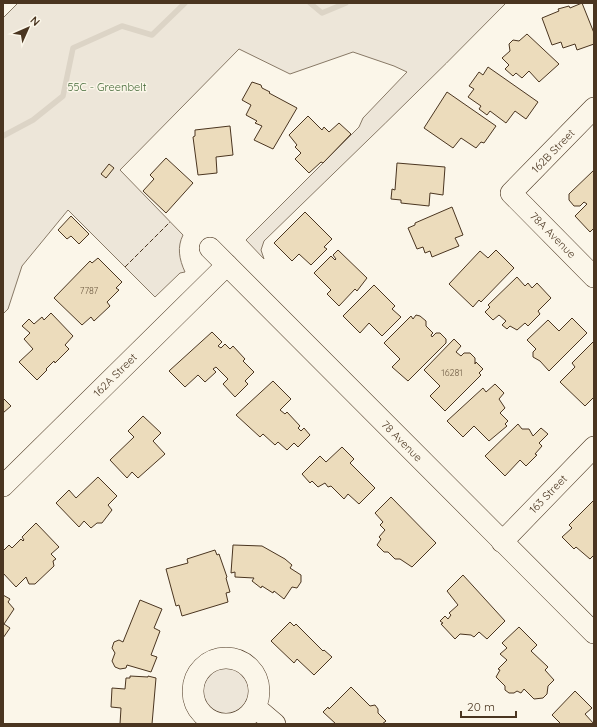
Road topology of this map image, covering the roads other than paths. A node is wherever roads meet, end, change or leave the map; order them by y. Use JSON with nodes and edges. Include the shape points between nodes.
{"nodes":[{"id":1,"x":594,"y":108,"type":"edge"},
{"id":2,"x":511,"y":193,"type":"joint"},
{"id":3,"x":210,"y":248,"type":"dead end"},
{"id":4,"x":227,"y":264,"type":"junction"},
{"id":5,"x":594,"y":276,"type":"edge"},
{"id":6,"x":594,"y":447,"type":"edge"},
{"id":7,"x":3,"y":486,"type":"edge"},
{"id":8,"x":502,"y":542,"type":"junction"},
{"id":9,"x":594,"y":633,"type":"edge"},
{"id":10,"x":255,"y":707,"type":"dead end"},
{"id":11,"x":275,"y":724,"type":"edge"}],
"edges":[{"from":1,"to":2,"type":"street","name":"162B Street"},
{"from":2,"to":5,"type":"street","name":"78A Avenue"},
{"from":3,"to":4,"type":"street","name":"78 Avenue"},
{"from":4,"to":7,"type":"street","name":"162A Street"},
{"from":4,"to":8,"type":"street","name":"78 Avenue"},
{"from":6,"to":8,"type":"street","name":"163 Street"},
{"from":8,"to":9,"type":"street","name":"78 Avenue"},
{"from":10,"to":11,"type":"street"}]}
